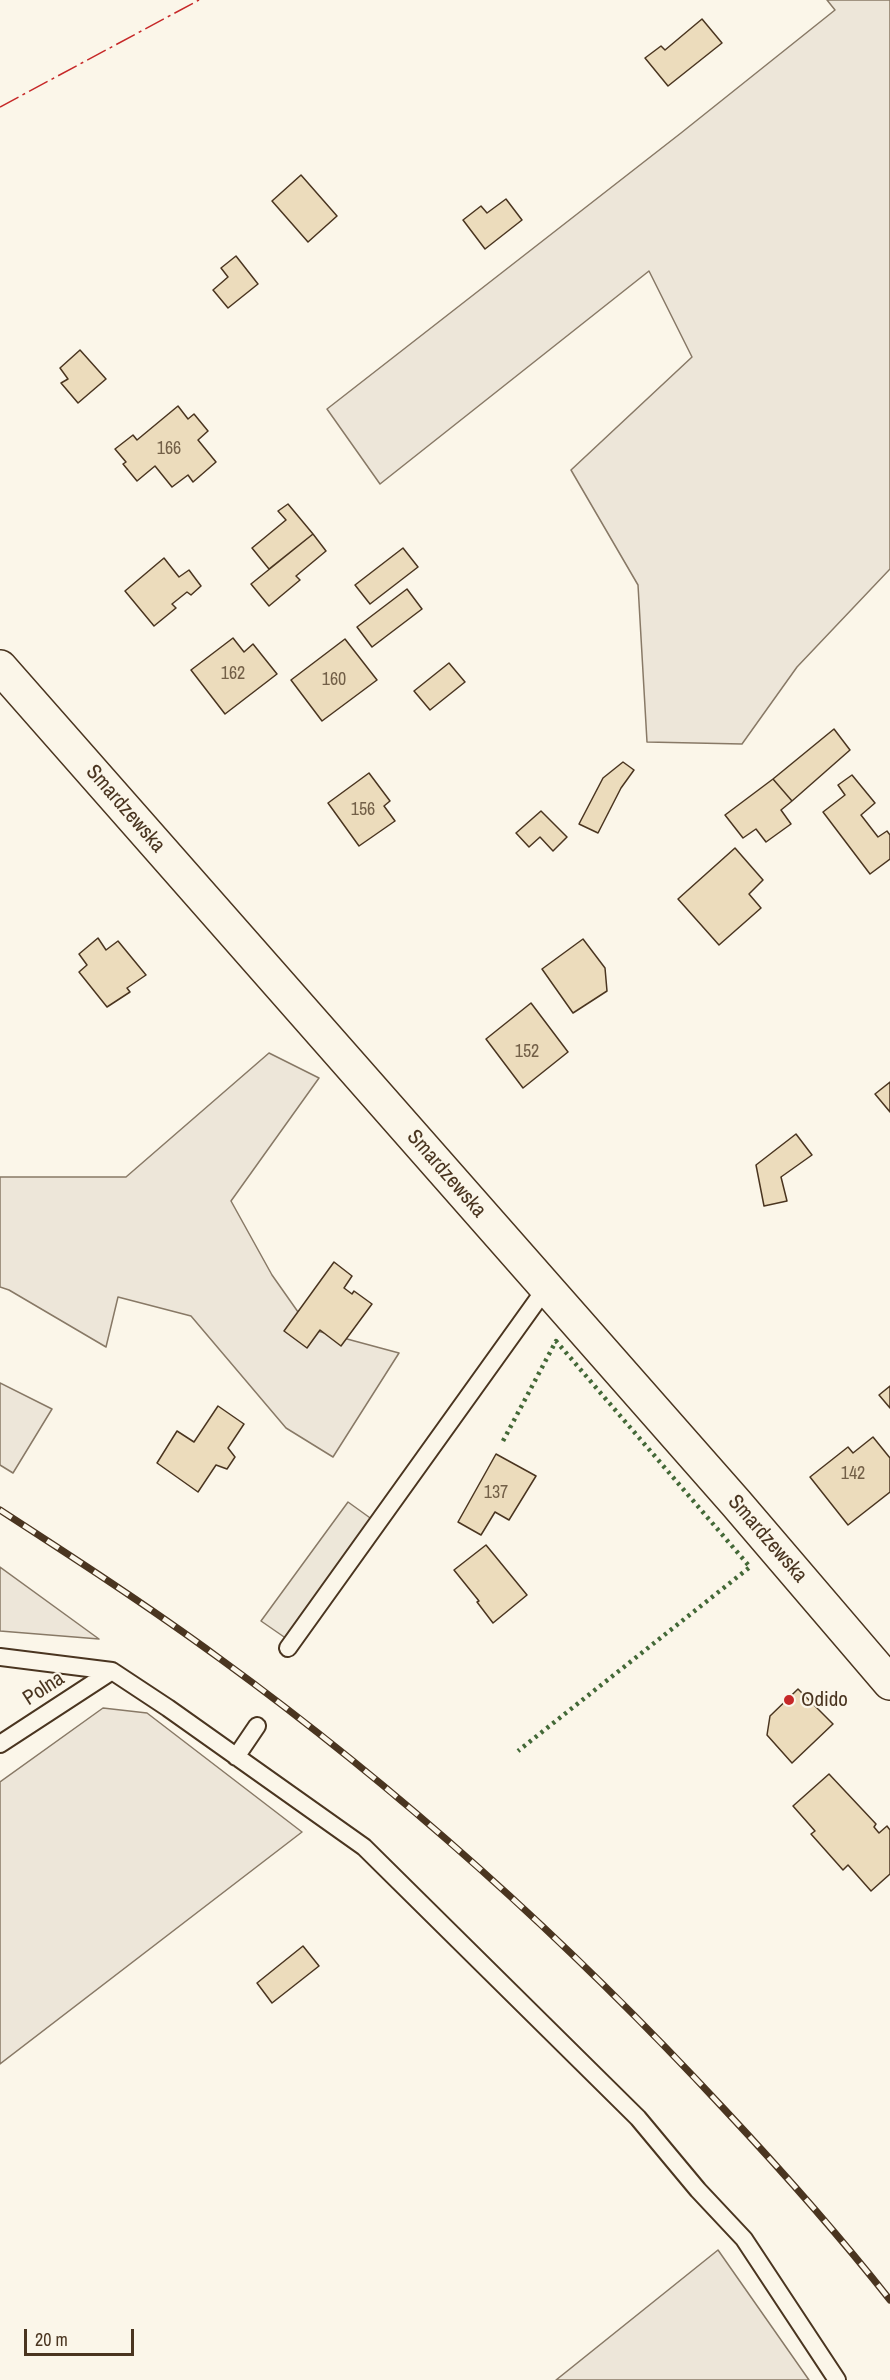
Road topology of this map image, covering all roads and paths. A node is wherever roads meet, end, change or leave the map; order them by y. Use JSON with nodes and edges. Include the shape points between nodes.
{"nodes":[{"id":1,"x":0,"y":667,"type":"edge"},
{"id":2,"x":546,"y":1288,"type":"junction"},
{"id":3,"x":288,"y":1648,"type":"dead end"},
{"id":4,"x":0,"y":1657,"type":"edge"},
{"id":5,"x":112,"y":1671,"type":"junction"},
{"id":6,"x":890,"y":1683,"type":"edge"},
{"id":7,"x":257,"y":1726,"type":"dead end"},
{"id":8,"x":0,"y":1744,"type":"edge"},
{"id":9,"x":236,"y":1756,"type":"junction"},
{"id":10,"x":837,"y":2380,"type":"edge"}],
"edges":[{"from":1,"to":2,"type":"street","name":"Smardzewska"},
{"from":2,"to":3,"type":"lane"},
{"from":2,"to":6,"type":"street","name":"Smardzewska"},
{"from":4,"to":5,"type":"lane"},
{"from":5,"to":8,"type":"lane","name":"Polna"},
{"from":5,"to":9,"type":"lane"},
{"from":7,"to":9,"type":"lane"},
{"from":9,"to":10,"type":"lane","via":[[364,1847],[638,2118],[744,2239]]}]}
